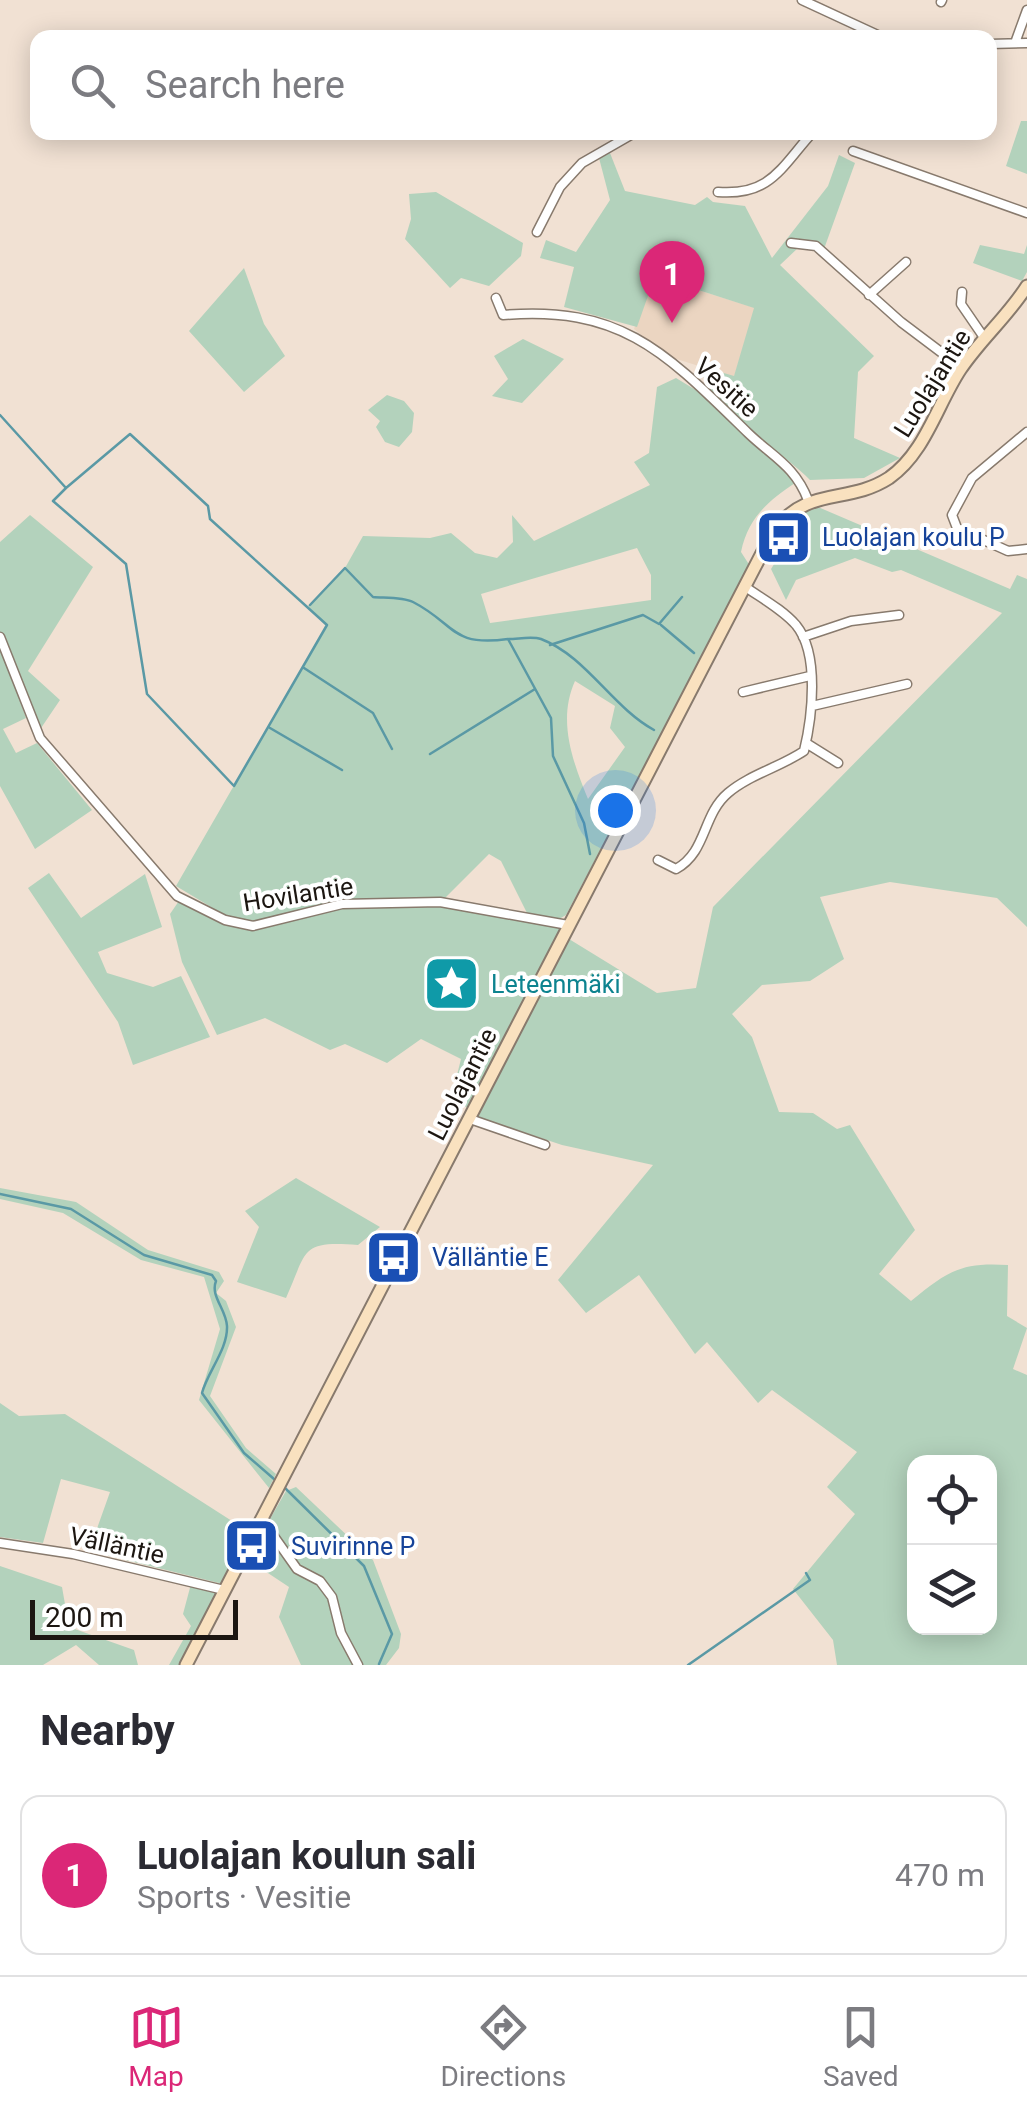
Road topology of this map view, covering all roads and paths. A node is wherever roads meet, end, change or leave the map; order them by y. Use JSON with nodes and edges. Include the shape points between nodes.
{"nodes":[{"id":1,"x":802,"y":0,"type":"edge"},
{"id":2,"x":1027,"y":10,"type":"edge"},
{"id":3,"x":865,"y":30,"type":"edge"},
{"id":4,"x":1015,"y":43,"type":"junction"},
{"id":5,"x":1027,"y":43,"type":"edge"},
{"id":6,"x":997,"y":44,"type":"edge"},
{"id":7,"x":622,"y":140,"type":"edge"},
{"id":8,"x":804,"y":140,"type":"edge"},
{"id":9,"x":853,"y":151,"type":"dead end"},
{"id":10,"x":718,"y":192,"type":"dead end"},
{"id":11,"x":1027,"y":213,"type":"edge"},
{"id":12,"x":537,"y":232,"type":"dead end"},
{"id":13,"x":792,"y":243,"type":"dead end"},
{"id":14,"x":906,"y":262,"type":"dead end"},
{"id":15,"x":962,"y":292,"type":"dead end"},
{"id":16,"x":1025,"y":294,"type":"edge"},
{"id":17,"x":869,"y":295,"type":"junction"},
{"id":18,"x":496,"y":298,"type":"dead end"},
{"id":19,"x":984,"y":339,"type":"junction"},
{"id":20,"x":962,"y":368,"type":"junction"},
{"id":21,"x":1027,"y":432,"type":"edge"},
{"id":22,"x":808,"y":500,"type":"junction"},
{"id":23,"x":1027,"y":550,"type":"edge"},
{"id":24,"x":744,"y":586,"type":"junction"},
{"id":25,"x":898,"y":615,"type":"dead end"},
{"id":26,"x":0,"y":638,"type":"edge"},
{"id":27,"x":803,"y":638,"type":"junction"},
{"id":28,"x":810,"y":676,"type":"junction"},
{"id":29,"x":907,"y":684,"type":"dead end"},
{"id":30,"x":743,"y":692,"type":"dead end"},
{"id":31,"x":812,"y":706,"type":"junction"},
{"id":32,"x":805,"y":747,"type":"junction"},
{"id":33,"x":838,"y":763,"type":"dead end"},
{"id":34,"x":658,"y":860,"type":"dead end"},
{"id":35,"x":568,"y":925,"type":"junction"},
{"id":36,"x":470,"y":1119,"type":"junction"},
{"id":37,"x":545,"y":1145,"type":"dead end"},
{"id":38,"x":262,"y":1518,"type":"junction"},
{"id":39,"x":0,"y":1543,"type":"edge"},
{"id":40,"x":224,"y":1590,"type":"junction"},
{"id":41,"x":186,"y":1665,"type":"edge"},
{"id":42,"x":358,"y":1665,"type":"edge"}],
"edges":[{"from":1,"to":3,"type":"street"},
{"from":2,"to":4,"type":"street"},
{"from":4,"to":5,"type":"street"},
{"from":4,"to":6,"type":"street"},
{"from":7,"to":12,"type":"street","via":[[582,163],[560,187]]},
{"from":8,"to":10,"type":"street","via":[[772,180],[744,194]]},
{"from":9,"to":11,"type":"street"},
{"from":13,"to":17,"type":"street","via":[[816,246]]},
{"from":14,"to":17,"type":"street"},
{"from":15,"to":19,"type":"street","via":[[960,304]]},
{"from":16,"to":19,"type":"main road","name":"Luolajantie"},
{"from":17,"to":20,"type":"street"},
{"from":18,"to":22,"type":"street","name":"Vesitie","via":[[503,314],[576,314],[647,344],[793,468]]},
{"from":19,"to":20,"type":"main road","name":"Luolajantie"},
{"from":20,"to":22,"type":"main road","name":"Luolajantie","via":[[901,468],[865,489]]},
{"from":21,"to":23,"type":"street","via":[[972,478],[952,515],[957,528],[1008,551]]},
{"from":22,"to":24,"type":"main road","name":"Luolajantie","via":[[774,530]]},
{"from":24,"to":27,"type":"street"},
{"from":24,"to":35,"type":"main road","name":"Luolajantie"},
{"from":25,"to":27,"type":"street","via":[[850,621]]},
{"from":26,"to":35,"type":"street","name":"Hovilantie","via":[[40,738],[177,896],[252,926],[342,904],[440,902]]},
{"from":27,"to":28,"type":"street"},
{"from":28,"to":30,"type":"street"},
{"from":28,"to":31,"type":"street"},
{"from":29,"to":31,"type":"street"},
{"from":31,"to":32,"type":"street"},
{"from":32,"to":33,"type":"street"},
{"from":32,"to":34,"type":"street","via":[[728,792],[696,855],[676,869]]},
{"from":35,"to":36,"type":"main road","name":"Luolajantie"},
{"from":36,"to":37,"type":"street"},
{"from":36,"to":38,"type":"main road","name":"Luolajantie"},
{"from":38,"to":40,"type":"main road","name":"Luolajantie"},
{"from":38,"to":42,"type":"street","via":[[297,1570],[320,1580],[332,1597]]},
{"from":39,"to":40,"type":"street","name":"Välläntie"},
{"from":40,"to":41,"type":"main road","name":"Luolajantie"}]}
